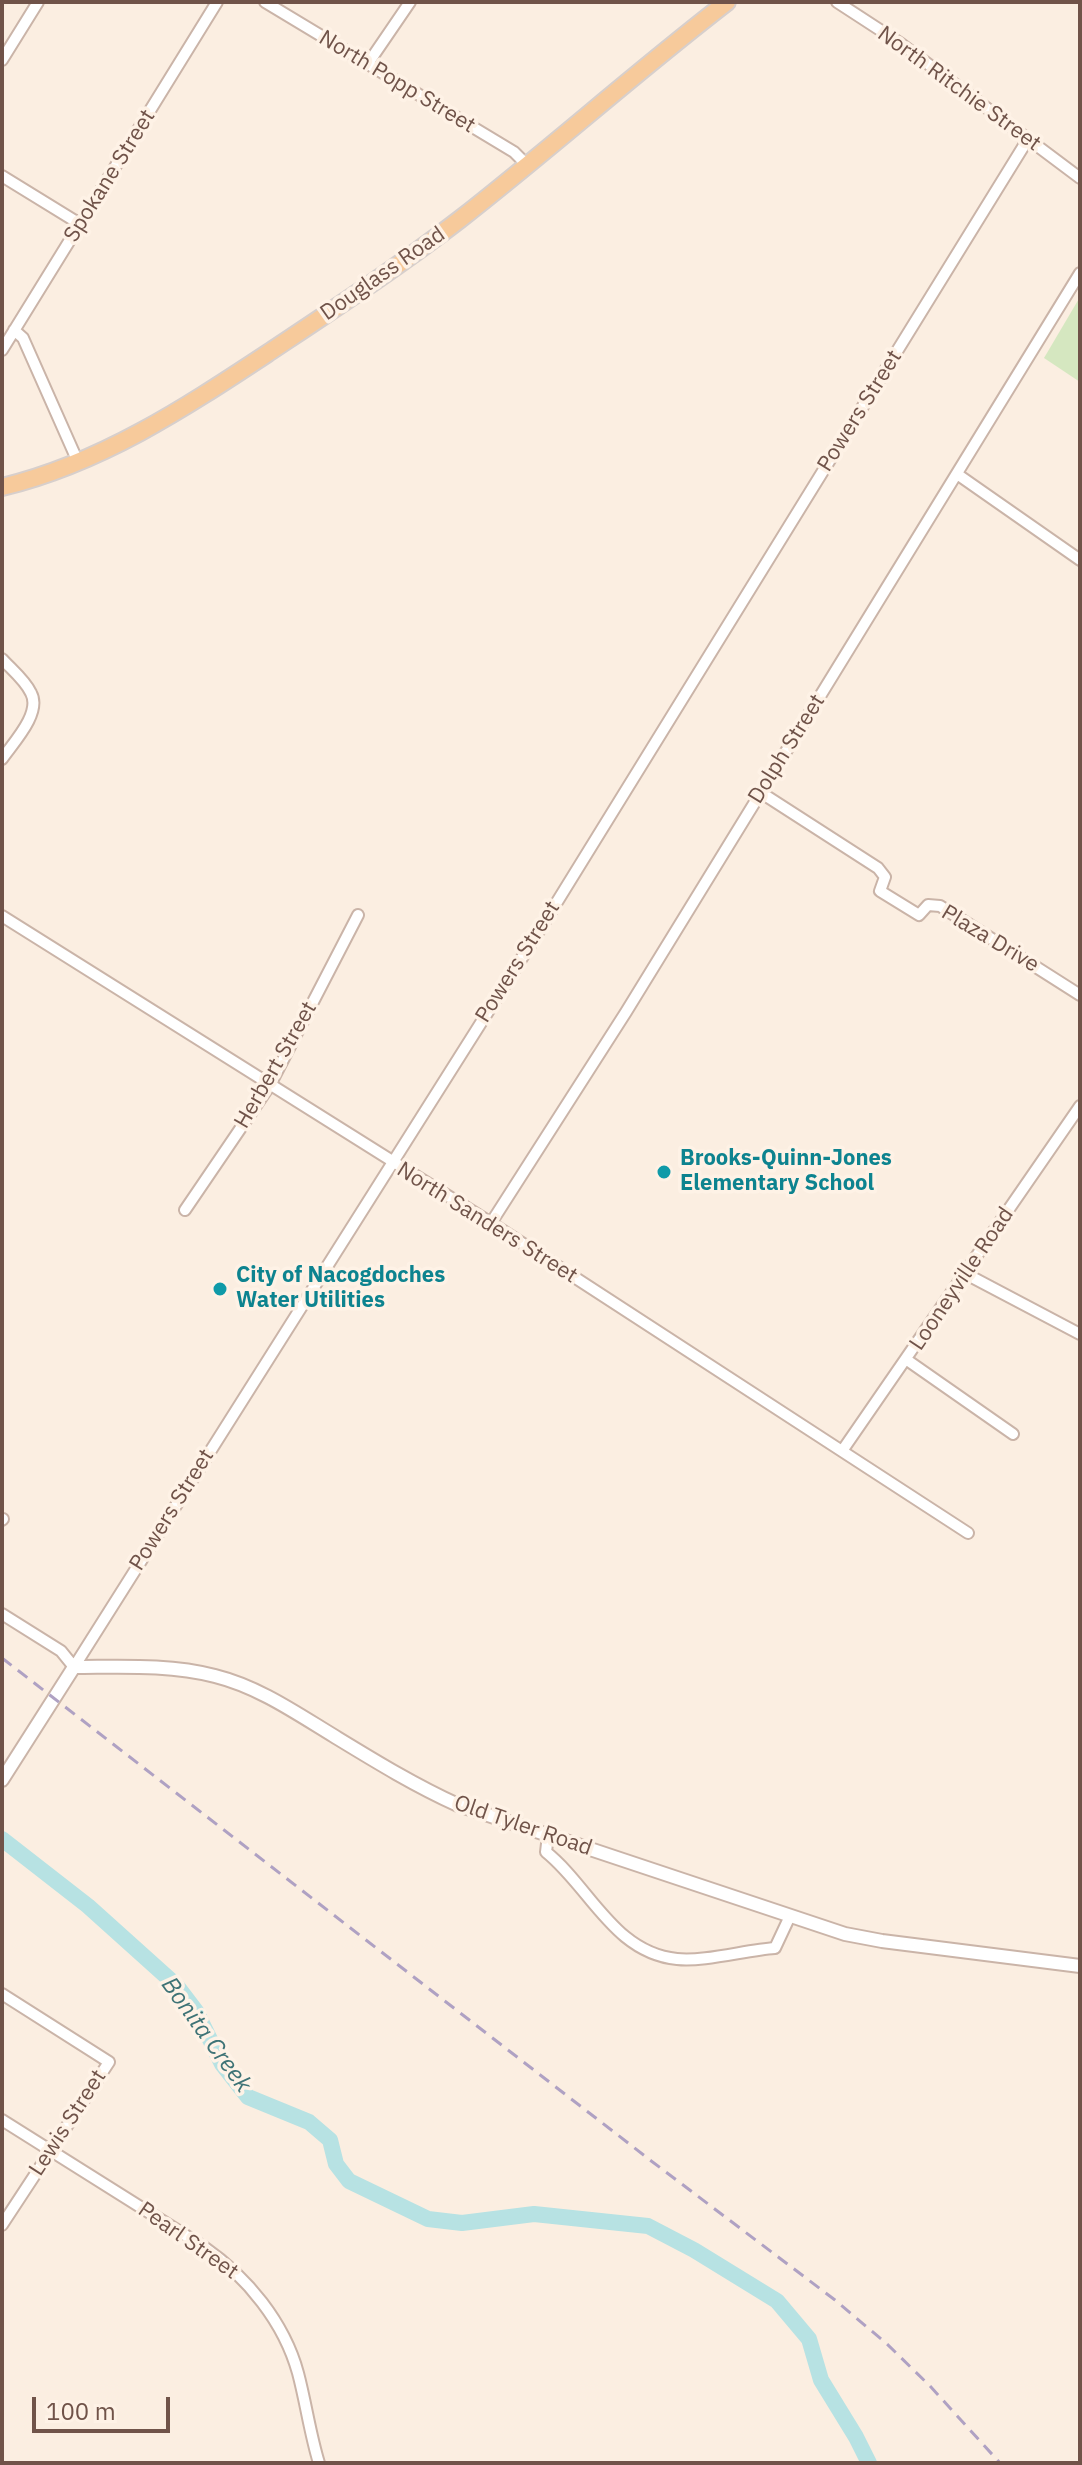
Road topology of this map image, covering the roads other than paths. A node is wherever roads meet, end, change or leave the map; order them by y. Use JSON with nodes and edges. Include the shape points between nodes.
{"nodes":[{"id":1,"x":38,"y":2,"type":"edge"},
{"id":2,"x":217,"y":2,"type":"edge"},
{"id":3,"x":265,"y":2,"type":"edge"},
{"id":4,"x":410,"y":2,"type":"edge"},
{"id":5,"x":727,"y":2,"type":"edge"},
{"id":6,"x":837,"y":2,"type":"edge"},
{"id":7,"x":2,"y":60,"type":"edge"},
{"id":8,"x":367,"y":65,"type":"junction"},
{"id":9,"x":1028,"y":139,"type":"junction"},
{"id":10,"x":527,"y":165,"type":"junction"},
{"id":11,"x":2,"y":176,"type":"edge"},
{"id":12,"x":1080,"y":178,"type":"edge"},
{"id":13,"x":80,"y":224,"type":"junction"},
{"id":14,"x":1080,"y":273,"type":"edge"},
{"id":15,"x":14,"y":330,"type":"junction"},
{"id":16,"x":2,"y":350,"type":"edge"},
{"id":17,"x":78,"y":462,"type":"junction"},
{"id":18,"x":957,"y":474,"type":"junction"},
{"id":19,"x":2,"y":487,"type":"edge"},
{"id":20,"x":1080,"y":560,"type":"edge"},
{"id":21,"x":2,"y":659,"type":"edge"},
{"id":22,"x":2,"y":759,"type":"edge"},
{"id":23,"x":760,"y":792,"type":"junction"},
{"id":24,"x":358,"y":915,"type":"dead end"},
{"id":25,"x":2,"y":916,"type":"edge"},
{"id":26,"x":1080,"y":995,"type":"edge"},
{"id":27,"x":270,"y":1085,"type":"junction"},
{"id":28,"x":1080,"y":1106,"type":"edge"},
{"id":29,"x":391,"y":1162,"type":"junction"},
{"id":30,"x":185,"y":1210,"type":"dead end"},
{"id":31,"x":491,"y":1223,"type":"junction"},
{"id":32,"x":966,"y":1274,"type":"junction"},
{"id":33,"x":1080,"y":1334,"type":"edge"},
{"id":34,"x":907,"y":1360,"type":"junction"},
{"id":35,"x":1013,"y":1434,"type":"dead end"},
{"id":36,"x":842,"y":1451,"type":"junction"},
{"id":37,"x":968,"y":1533,"type":"dead end"},
{"id":38,"x":2,"y":1614,"type":"edge"},
{"id":39,"x":74,"y":1667,"type":"junction"},
{"id":40,"x":2,"y":1780,"type":"edge"},
{"id":41,"x":548,"y":1835,"type":"junction"},
{"id":42,"x":790,"y":1916,"type":"junction"},
{"id":43,"x":1080,"y":1966,"type":"edge"},
{"id":44,"x":2,"y":1994,"type":"edge"},
{"id":45,"x":2,"y":2120,"type":"edge"},
{"id":46,"x":51,"y":2150,"type":"junction"},
{"id":47,"x":2,"y":2225,"type":"edge"},
{"id":48,"x":319,"y":2463,"type":"edge"}],
"edges":[{"from":1,"to":7,"type":"street"},
{"from":2,"to":13,"type":"street","name":"Spokane Street"},
{"from":3,"to":8,"type":"street","name":"North Popp Street"},
{"from":4,"to":8,"type":"street"},
{"from":5,"to":10,"type":"main road","name":"Douglass Road"},
{"from":6,"to":9,"type":"street","name":"North Ritchie Street"},
{"from":8,"to":10,"type":"street","name":"North Popp Street","via":[[514,152]]},
{"from":9,"to":12,"type":"street","name":"North Ritchie Street"},
{"from":9,"to":29,"type":"street","name":"Powers Street"},
{"from":10,"to":17,"type":"main road","name":"Douglass Road","via":[[398,265],[207,394]]},
{"from":11,"to":13,"type":"street"},
{"from":13,"to":15,"type":"street","name":"Spokane Street"},
{"from":14,"to":18,"type":"street","name":"Dolph Street"},
{"from":15,"to":16,"type":"street","name":"Spokane Street"},
{"from":15,"to":17,"type":"street","via":[[23,338]]},
{"from":17,"to":19,"type":"main road","name":"Douglass Road"},
{"from":18,"to":20,"type":"street"},
{"from":18,"to":23,"type":"street","name":"Dolph Street"},
{"from":21,"to":22,"type":"street","via":[[29,689],[34,703]]},
{"from":23,"to":26,"type":"street","name":"Plaza Drive","via":[[881,870],[885,882],[880,891],[919,915],[928,905],[940,906]]},
{"from":23,"to":31,"type":"street","name":"Dolph Street"},
{"from":24,"to":27,"type":"street","name":"Herbert Street"},
{"from":25,"to":27,"type":"street","name":"North Sanders Street"},
{"from":27,"to":29,"type":"street","name":"North Sanders Street"},
{"from":27,"to":30,"type":"street","name":"Herbert Street"},
{"from":28,"to":32,"type":"street","name":"Looneyville Road"},
{"from":29,"to":31,"type":"street","name":"North Sanders Street"},
{"from":29,"to":39,"type":"street","name":"Powers Street"},
{"from":31,"to":36,"type":"street","name":"North Sanders Street"},
{"from":32,"to":33,"type":"street"},
{"from":32,"to":34,"type":"street","name":"Looneyville Road"},
{"from":34,"to":35,"type":"street"},
{"from":34,"to":36,"type":"street","name":"Looneyville Road"},
{"from":36,"to":37,"type":"street","name":"North Sanders Street"},
{"from":38,"to":39,"type":"street","via":[[61,1651]]},
{"from":39,"to":40,"type":"street","name":"Powers Street"},
{"from":39,"to":41,"type":"street","name":"Old Tyler Road","via":[[187,1671],[238,1683],[274,1699],[409,1782],[458,1805]]},
{"from":41,"to":42,"type":"street","name":"Old Tyler Road"},
{"from":41,"to":42,"type":"street","via":[[546,1852],[625,1938],[654,1954],[679,1960],[775,1948]]},
{"from":42,"to":43,"type":"street","name":"Old Tyler Road","via":[[882,1941]]},
{"from":44,"to":46,"type":"street","name":"Lewis Street","via":[[109,2062]]},
{"from":45,"to":46,"type":"street","name":"Pearl Street"},
{"from":46,"to":47,"type":"street","name":"Lewis Street"},
{"from":46,"to":48,"type":"street","name":"Pearl Street","via":[[204,2247],[246,2283],[292,2354]]}]}
